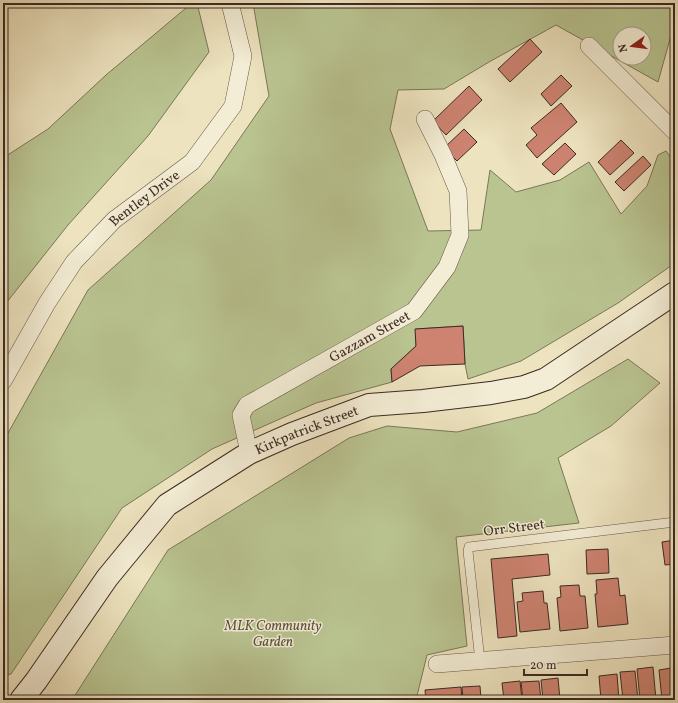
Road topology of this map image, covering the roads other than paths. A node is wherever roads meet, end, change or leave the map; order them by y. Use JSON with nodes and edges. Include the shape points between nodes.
{"nodes":[{"id":1,"x":230,"y":3,"type":"edge"},
{"id":2,"x":589,"y":46,"type":"dead end"},
{"id":3,"x":425,"y":119,"type":"dead end"},
{"id":4,"x":675,"y":132,"type":"edge"},
{"id":5,"x":675,"y":293,"type":"edge"},
{"id":6,"x":3,"y":381,"type":"edge"},
{"id":7,"x":249,"y":454,"type":"junction"},
{"id":8,"x":675,"y":522,"type":"edge"},
{"id":9,"x":675,"y":645,"type":"edge"},
{"id":10,"x":480,"y":661,"type":"junction"},
{"id":11,"x":437,"y":664,"type":"dead end"},
{"id":12,"x":21,"y":700,"type":"edge"}],
"edges":[{"from":1,"to":6,"type":"street","name":"Bentley Drive","via":[[243,56],[233,106],[192,162],[114,220],[74,262],[46,303]]},
{"from":2,"to":4,"type":"street"},
{"from":3,"to":7,"type":"street","name":"Gazzam Street","via":[[458,191],[460,235],[448,267],[414,311],[247,405],[241,415]]},
{"from":5,"to":7,"type":"street","name":"Kirkpatrick Street","via":[[546,380],[491,393],[369,405],[292,434]]},
{"from":7,"to":12,"type":"street","name":"Kirkpatrick Street","via":[[167,505],[107,578]]},
{"from":8,"to":10,"type":"lane","name":"Orr Street","via":[[469,547]]},
{"from":9,"to":10,"type":"street"},
{"from":10,"to":11,"type":"street"}]}
